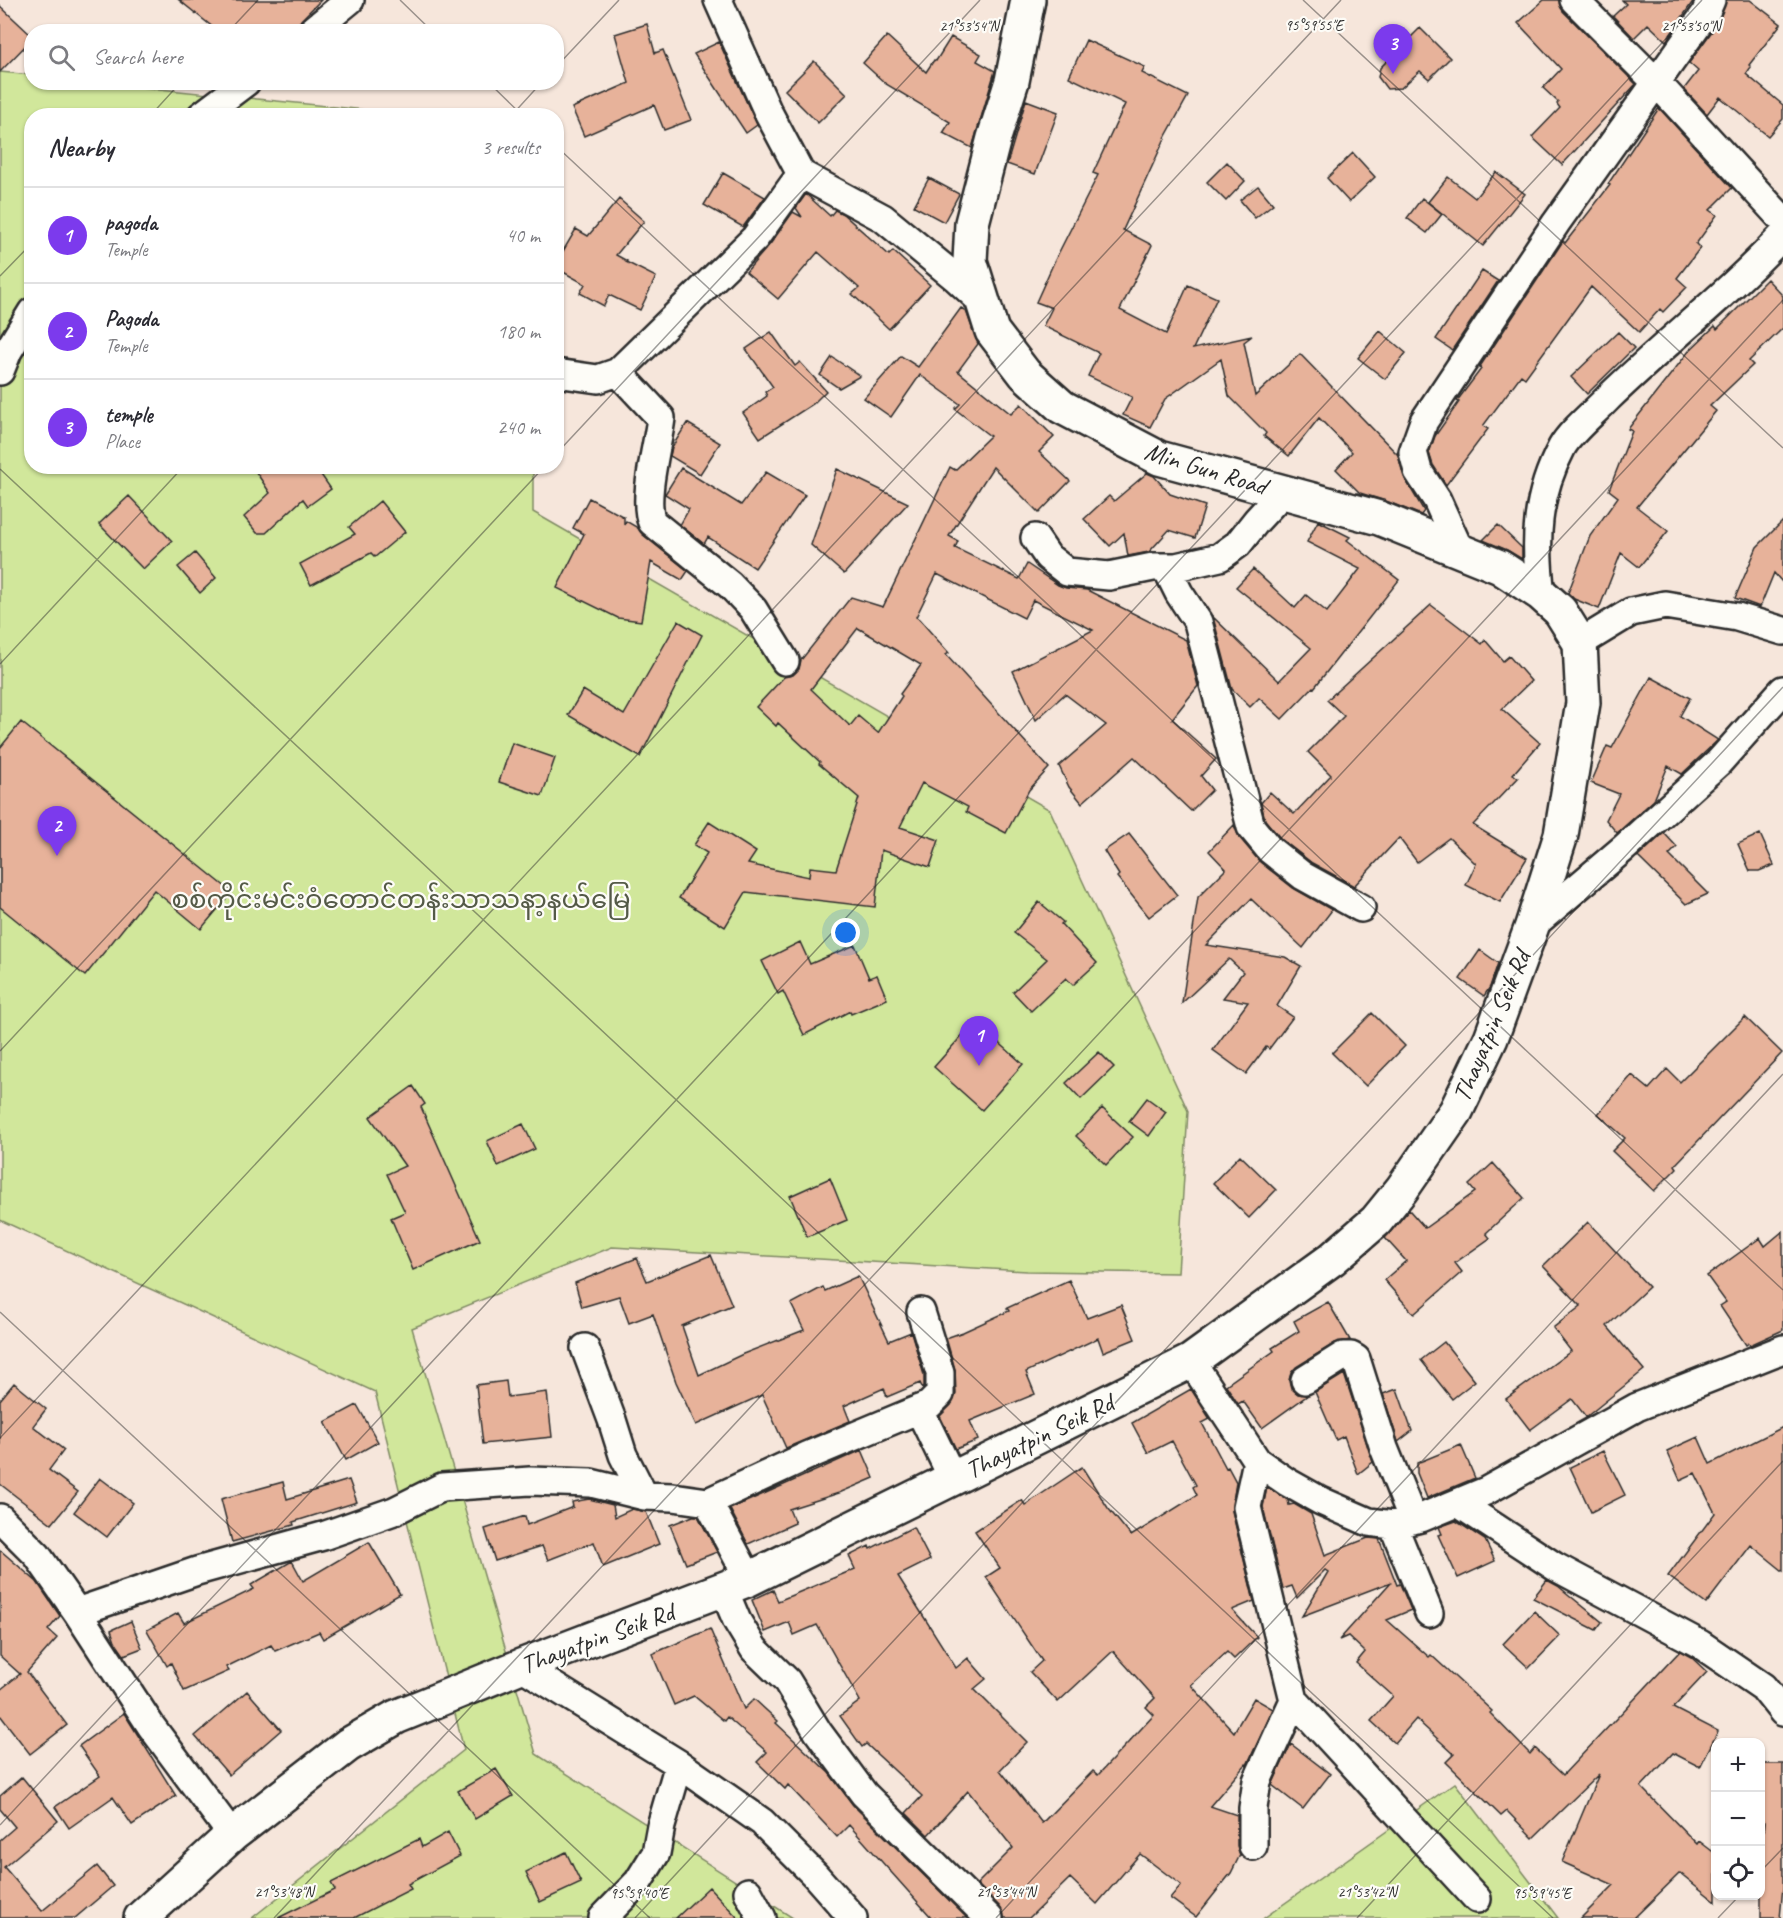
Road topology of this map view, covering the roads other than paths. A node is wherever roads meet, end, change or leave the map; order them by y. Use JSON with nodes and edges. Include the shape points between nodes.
{"nodes":[{"id":1,"x":350,"y":0,"type":"edge"},
{"id":2,"x":718,"y":0,"type":"edge"},
{"id":3,"x":1028,"y":0,"type":"edge"},
{"id":4,"x":1574,"y":0,"type":"edge"},
{"id":5,"x":1711,"y":0,"type":"edge"},
{"id":6,"x":321,"y":24,"type":"edge"},
{"id":7,"x":1657,"y":83,"type":"junction"},
{"id":8,"x":235,"y":90,"type":"edge"},
{"id":9,"x":212,"y":108,"type":"edge"},
{"id":10,"x":801,"y":174,"type":"junction"},
{"id":11,"x":1783,"y":219,"type":"edge"},
{"id":12,"x":1783,"y":235,"type":"edge"},
{"id":13,"x":981,"y":301,"type":"junction"},
{"id":14,"x":24,"y":325,"type":"edge"},
{"id":15,"x":0,"y":371,"type":"edge"},
{"id":16,"x":618,"y":372,"type":"junction"},
{"id":17,"x":564,"y":373,"type":"edge"},
{"id":18,"x":1283,"y":492,"type":"junction"},
{"id":19,"x":1035,"y":538,"type":"dead end"},
{"id":20,"x":1459,"y":549,"type":"junction"},
{"id":21,"x":1166,"y":567,"type":"junction"},
{"id":22,"x":1541,"y":594,"type":"junction"},
{"id":23,"x":1783,"y":632,"type":"edge"},
{"id":24,"x":1580,"y":643,"type":"junction"},
{"id":25,"x":785,"y":661,"type":"dead end"},
{"id":26,"x":1783,"y":690,"type":"edge"},
{"id":27,"x":1361,"y":908,"type":"dead end"},
{"id":28,"x":1532,"y":926,"type":"junction"},
{"id":29,"x":921,"y":1312,"type":"dead end"},
{"id":30,"x":585,"y":1348,"type":"dead end"},
{"id":31,"x":1783,"y":1349,"type":"edge"},
{"id":32,"x":1191,"y":1361,"type":"junction"},
{"id":33,"x":1305,"y":1380,"type":"dead end"},
{"id":34,"x":919,"y":1409,"type":"junction"},
{"id":35,"x":1257,"y":1461,"type":"junction"},
{"id":36,"x":952,"y":1479,"type":"junction"},
{"id":37,"x":644,"y":1496,"type":"junction"},
{"id":38,"x":708,"y":1502,"type":"junction"},
{"id":39,"x":1458,"y":1503,"type":"junction"},
{"id":40,"x":0,"y":1518,"type":"edge"},
{"id":41,"x":1402,"y":1522,"type":"junction"},
{"id":42,"x":736,"y":1585,"type":"junction"},
{"id":43,"x":76,"y":1612,"type":"junction"},
{"id":44,"x":1429,"y":1613,"type":"dead end"},
{"id":45,"x":521,"y":1666,"type":"junction"},
{"id":46,"x":1294,"y":1700,"type":"junction"},
{"id":47,"x":1783,"y":1712,"type":"edge"},
{"id":48,"x":679,"y":1764,"type":"junction"},
{"id":49,"x":232,"y":1835,"type":"junction"},
{"id":50,"x":1253,"y":1846,"type":"dead end"},
{"id":51,"x":748,"y":1892,"type":"dead end"},
{"id":52,"x":1477,"y":1899,"type":"dead end"},
{"id":53,"x":141,"y":1918,"type":"edge"},
{"id":54,"x":603,"y":1918,"type":"edge"},
{"id":55,"x":762,"y":1918,"type":"edge"},
{"id":56,"x":853,"y":1918,"type":"edge"},
{"id":57,"x":989,"y":1918,"type":"edge"}],
"edges":[{"from":1,"to":6,"type":"street"},
{"from":2,"to":10,"type":"street","via":[[758,91]]},
{"from":3,"to":13,"type":"street","name":"Min Gun Road","via":[[1012,81],[972,223],[969,261]]},
{"from":4,"to":7,"type":"street"},
{"from":5,"to":7,"type":"street"},
{"from":7,"to":11,"type":"street"},
{"from":7,"to":20,"type":"street","via":[[1556,223],[1424,422],[1413,452],[1418,471],[1437,500]]},
{"from":8,"to":9,"type":"street"},
{"from":10,"to":13,"type":"street","via":[[883,218]]},
{"from":10,"to":16,"type":"street","via":[[755,238]]},
{"from":12,"to":22,"type":"street","via":[[1563,445],[1544,490],[1537,527]]},
{"from":13,"to":18,"type":"street","name":"Min Gun Road","via":[[992,331],[1025,374],[1062,407],[1159,458]]},
{"from":14,"to":15,"type":"street"},
{"from":16,"to":17,"type":"street","via":[[597,379]]},
{"from":16,"to":25,"type":"street","via":[[661,418],[650,485],[652,522],[730,585],[753,609]]},
{"from":18,"to":20,"type":"street","name":"Min Gun Road","via":[[1379,518]]},
{"from":18,"to":21,"type":"street","via":[[1239,544],[1220,557]]},
{"from":19,"to":21,"type":"street","via":[[1048,557],[1067,572],[1109,576]]},
{"from":20,"to":22,"type":"street","name":"Min Gun Road","via":[[1500,567]]},
{"from":21,"to":27,"type":"street","via":[[1198,622],[1251,827],[1270,850],[1302,876]]},
{"from":22,"to":24,"type":"street","name":"Min Gun Road","via":[[1560,611]]},
{"from":23,"to":24,"type":"street","via":[[1737,617],[1665,605],[1631,612]]},
{"from":24,"to":28,"type":"street","name":"Thayatpin Seik Rd","via":[[1583,703],[1561,835]]},
{"from":26,"to":28,"type":"street","via":[[1718,763]]},
{"from":28,"to":32,"type":"street","name":"Thayatpin Seik Rd","via":[[1491,1038],[1456,1111],[1402,1189],[1376,1221],[1332,1259]]},
{"from":29,"to":34,"type":"street","via":[[940,1372],[940,1394]]},
{"from":30,"to":37,"type":"street","via":[[623,1455]]},
{"from":31,"to":39,"type":"street","via":[[1637,1407]]},
{"from":32,"to":35,"type":"street"},
{"from":32,"to":36,"type":"street","name":"Thayatpin Seik Rd"},
{"from":33,"to":41,"type":"street","via":[[1343,1356],[1356,1359]]},
{"from":34,"to":36,"type":"street"},
{"from":34,"to":38,"type":"street"},
{"from":35,"to":41,"type":"street","via":[[1321,1501],[1369,1522]]},
{"from":35,"to":46,"type":"street","via":[[1247,1507]]},
{"from":36,"to":42,"type":"street","name":"Thayatpin Seik Rd"},
{"from":37,"to":38,"type":"street"},
{"from":37,"to":43,"type":"street","via":[[591,1483],[530,1481],[442,1488],[394,1511],[324,1536],[162,1581]]},
{"from":38,"to":42,"type":"street"},
{"from":39,"to":41,"type":"street"},
{"from":39,"to":47,"type":"street","via":[[1554,1566],[1700,1644],[1764,1687]]},
{"from":40,"to":43,"type":"street","via":[[37,1555]]},
{"from":41,"to":44,"type":"street"},
{"from":42,"to":45,"type":"street","name":"Thayatpin Seik Rd"},
{"from":42,"to":57,"type":"street","via":[[737,1621],[754,1649],[787,1681],[818,1732],[864,1794]]},
{"from":43,"to":49,"type":"street","via":[[151,1726]]},
{"from":45,"to":48,"type":"street"},
{"from":45,"to":49,"type":"street","name":"Thayatpin Seik Rd","via":[[386,1723],[348,1745]]},
{"from":46,"to":50,"type":"street","via":[[1257,1781]]},
{"from":46,"to":52,"type":"street"},
{"from":48,"to":54,"type":"street","via":[[656,1853],[638,1882]]},
{"from":48,"to":56,"type":"street","via":[[762,1822]]},
{"from":49,"to":53,"type":"street","name":"Thayatpin Seik Rd"},
{"from":51,"to":55,"type":"street"}]}
